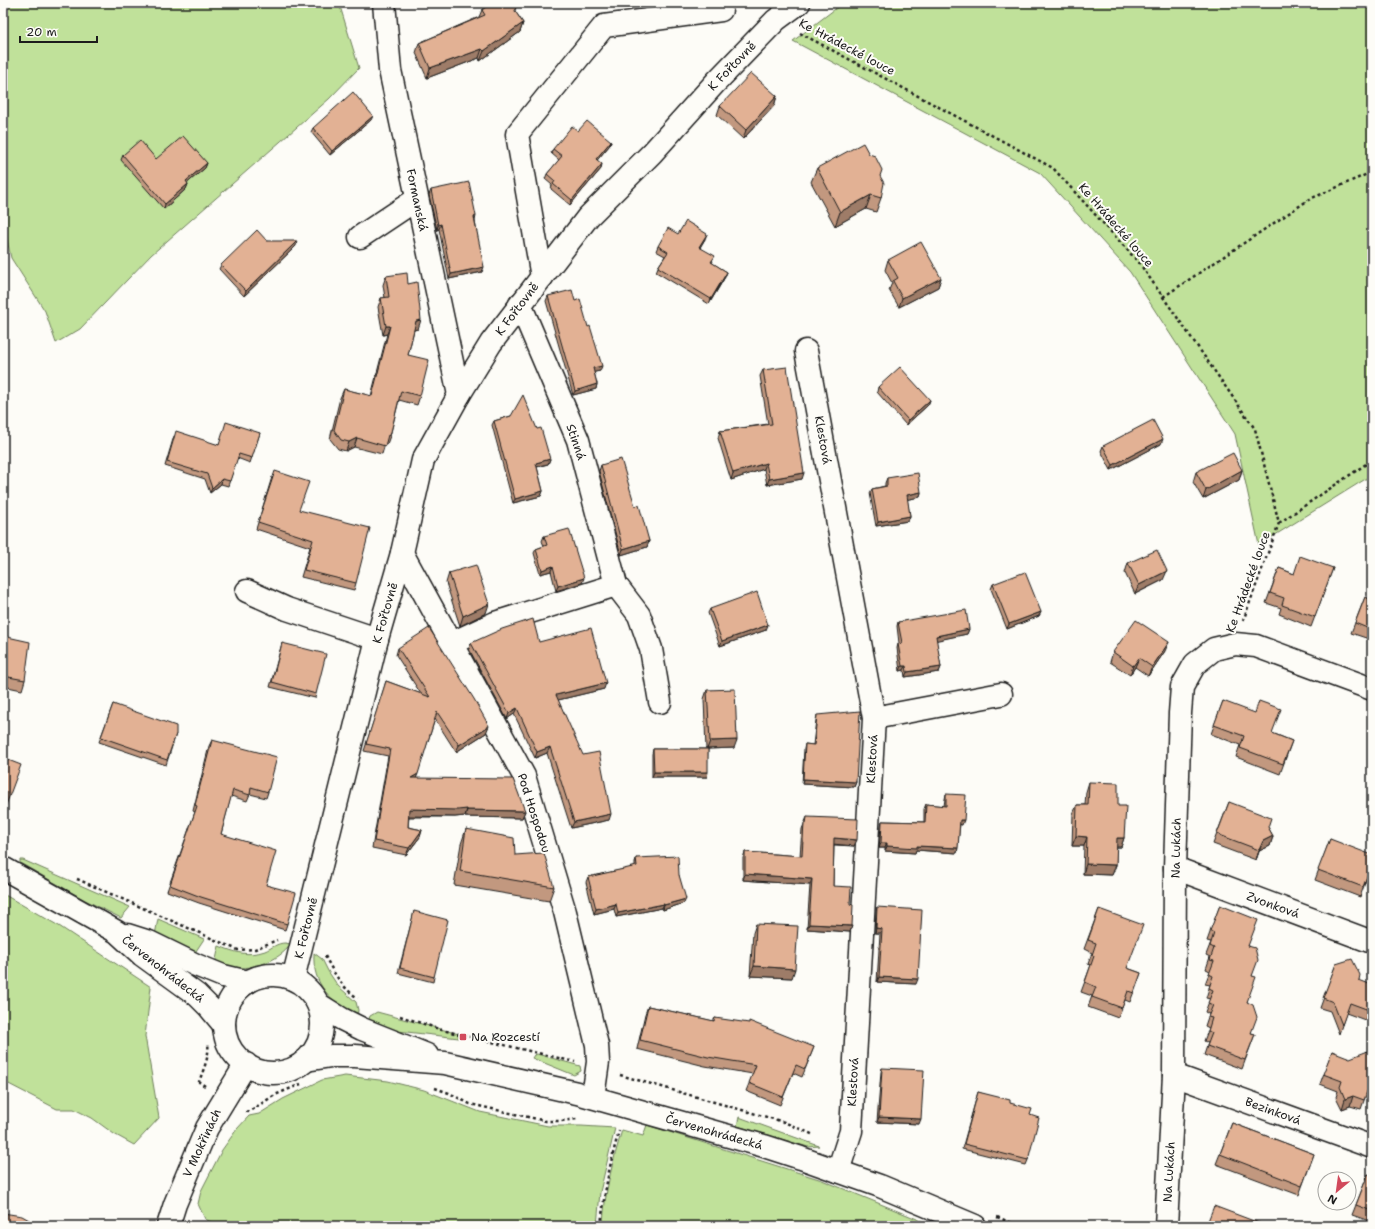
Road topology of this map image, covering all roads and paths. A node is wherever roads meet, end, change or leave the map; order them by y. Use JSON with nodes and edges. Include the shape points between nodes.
{"nodes":[{"id":1,"x":384,"y":3,"type":"edge"},
{"id":2,"x":799,"y":3,"type":"edge"},
{"id":3,"x":721,"y":10,"type":"dead end"},
{"id":4,"x":776,"y":20,"type":"junction"},
{"id":5,"x":1372,"y":172,"type":"edge"},
{"id":6,"x":417,"y":199,"type":"junction"},
{"id":7,"x":360,"y":237,"type":"dead end"},
{"id":8,"x":542,"y":277,"type":"junction"},
{"id":9,"x":1163,"y":296,"type":"junction"},
{"id":10,"x":520,"y":304,"type":"junction"},
{"id":11,"x":806,"y":351,"type":"dead end"},
{"id":12,"x":459,"y":395,"type":"junction"},
{"id":13,"x":1372,"y":460,"type":"edge"},
{"id":14,"x":1278,"y":523,"type":"junction"},
{"id":15,"x":402,"y":553,"type":"junction"},
{"id":16,"x":616,"y":585,"type":"junction"},
{"id":17,"x":248,"y":591,"type":"dead end"},
{"id":18,"x":377,"y":639,"type":"junction"},
{"id":19,"x":450,"y":644,"type":"junction"},
{"id":20,"x":1235,"y":644,"type":"junction"},
{"id":21,"x":1372,"y":689,"type":"edge"},
{"id":22,"x":1001,"y":694,"type":"dead end"},
{"id":23,"x":660,"y":702,"type":"dead end"},
{"id":24,"x":874,"y":718,"type":"junction"},
{"id":25,"x":3,"y":868,"type":"edge"},
{"id":26,"x":1175,"y":868,"type":"junction"},
{"id":27,"x":73,"y":878,"type":"dead end"},
{"id":28,"x":117,"y":932,"type":"junction"},
{"id":29,"x":303,"y":941,"type":"junction"},
{"id":30,"x":1372,"y":942,"type":"edge"},
{"id":31,"x":293,"y":979,"type":"junction"},
{"id":32,"x":248,"y":982,"type":"junction"},
{"id":33,"x":362,"y":1000,"type":"dead end"},
{"id":34,"x":318,"y":1004,"type":"junction"},
{"id":35,"x":394,"y":1014,"type":"dead end"},
{"id":36,"x":224,"y":1025,"type":"junction"},
{"id":37,"x":207,"y":1041,"type":"dead end"},
{"id":38,"x":306,"y":1060,"type":"junction"},
{"id":39,"x":445,"y":1063,"type":"junction"},
{"id":40,"x":246,"y":1064,"type":"junction"},
{"id":41,"x":597,"y":1068,"type":"junction"},
{"id":42,"x":1174,"y":1075,"type":"junction"},
{"id":43,"x":304,"y":1082,"type":"dead end"},
{"id":44,"x":651,"y":1084,"type":"junction"},
{"id":45,"x":432,"y":1087,"type":"dead end"},
{"id":46,"x":593,"y":1097,"type":"junction"},
{"id":47,"x":224,"y":1098,"type":"junction"},
{"id":48,"x":643,"y":1111,"type":"junction"},
{"id":49,"x":584,"y":1119,"type":"dead end"},
{"id":50,"x":619,"y":1130,"type":"dead end"},
{"id":51,"x":1372,"y":1147,"type":"edge"},
{"id":52,"x":845,"y":1148,"type":"junction"},
{"id":53,"x":838,"y":1171,"type":"junction"},
{"id":54,"x":168,"y":1226,"type":"edge"},
{"id":55,"x":601,"y":1226,"type":"edge"},
{"id":56,"x":975,"y":1226,"type":"edge"},
{"id":57,"x":1166,"y":1226,"type":"edge"}],
"edges":[{"from":1,"to":6,"type":"street","name":"Formanská","via":[[390,70]]},
{"from":2,"to":4,"type":"street","name":"K Fořtovně"},
{"from":3,"to":8,"type":"street","name":"K Fořtovně","via":[[604,26],[517,134]]},
{"from":4,"to":8,"type":"street","name":"K Fořtovně","via":[[652,153],[588,217]]},
{"from":4,"to":9,"type":"path","name":"Ke Hrádecké louce","via":[[1053,168],[1140,264]]},
{"from":5,"to":9,"type":"path","via":[[1310,199]]},
{"from":6,"to":7,"type":"street"},
{"from":6,"to":12,"type":"street","name":"Formanská"},
{"from":8,"to":10,"type":"street","name":"K Fořtovně"},
{"from":9,"to":14,"type":"path","name":"Ke Hrádecké louce","via":[[1254,428]]},
{"from":10,"to":12,"type":"street","name":"K Fořtovně"},
{"from":10,"to":16,"type":"street","name":"Stinná","via":[[578,440]]},
{"from":11,"to":24,"type":"street","name":"Klestová"},
{"from":12,"to":15,"type":"street","name":"K Fořtovně","via":[[423,460]]},
{"from":13,"to":14,"type":"path"},
{"from":14,"to":20,"type":"path","name":"Ke Hrádecké louce"},
{"from":15,"to":18,"type":"street","name":"K Fořtovně"},
{"from":15,"to":19,"type":"street","name":"Pod Hospodou"},
{"from":16,"to":19,"type":"street","via":[[495,623]]},
{"from":16,"to":23,"type":"street","name":"Stinná","via":[[639,615],[651,649]]},
{"from":17,"to":18,"type":"street","via":[[287,608]]},
{"from":18,"to":29,"type":"street","name":"K Fořtovně"},
{"from":19,"to":41,"type":"street","name":"Pod Hospodou","via":[[524,776],[565,912],[597,1045]]},
{"from":20,"to":21,"type":"street","name":"Na Lukách","via":[[1256,646]]},
{"from":20,"to":26,"type":"street","name":"Na Lukách","via":[[1214,649],[1195,664],[1182,687]]},
{"from":22,"to":24,"type":"street"},
{"from":24,"to":52,"type":"street","name":"Klestová","via":[[850,1131]]},
{"from":25,"to":28,"type":"street","name":"Červenohrádecká"},
{"from":26,"to":30,"type":"street","name":"Zvonková"},
{"from":26,"to":42,"type":"street","name":"Na Lukách"},
{"from":27,"to":29,"type":"path","via":[[238,950],[255,949],[275,940],[290,937]]},
{"from":28,"to":32,"type":"street","name":"Červenohrádecká","via":[[149,942],[223,976]]},
{"from":28,"to":36,"type":"street","name":"Červenohrádecká","via":[[142,955],[197,995]]},
{"from":29,"to":31,"type":"street","name":"K Fořtovně"},
{"from":29,"to":33,"type":"path","via":[[320,947],[333,972],[350,993]]},
{"from":31,"to":32,"type":"street","via":[[274,974]]},
{"from":31,"to":34,"type":"street","via":[[311,992]]},
{"from":32,"to":36,"type":"street","via":[[229,1002]]},
{"from":34,"to":38,"type":"street","via":[[322,1018],[321,1036],[315,1050]]},
{"from":34,"to":39,"type":"street","name":"Červenohrádecká","via":[[362,1029]]},
{"from":35,"to":41,"type":"path","via":[[442,1030]]},
{"from":36,"to":40,"type":"street","via":[[230,1047]]},
{"from":37,"to":47,"type":"path","via":[[209,1048],[206,1064],[199,1082]]},
{"from":38,"to":39,"type":"street","name":"Červenohrádecká","via":[[355,1056]]},
{"from":38,"to":40,"type":"street","via":[[295,1068],[277,1073],[263,1072]]},
{"from":39,"to":46,"type":"street","name":"Červenohrádecká"},
{"from":40,"to":47,"type":"street","name":"V Mokřinách"},
{"from":41,"to":44,"type":"path"},
{"from":41,"to":46,"type":"street","name":"Pod Hospodou"},
{"from":42,"to":51,"type":"street","name":"Bezinková"},
{"from":42,"to":57,"type":"street","name":"Na Lukách"},
{"from":43,"to":47,"type":"path","via":[[248,1112]]},
{"from":44,"to":48,"type":"path"},
{"from":44,"to":52,"type":"path","via":[[784,1122]]},
{"from":45,"to":49,"type":"path","via":[[470,1104],[546,1121]]},
{"from":46,"to":48,"type":"street","name":"Červenohrádecká"},
{"from":47,"to":54,"type":"street","name":"V Mokřinách","via":[[207,1128]]},
{"from":48,"to":53,"type":"street","name":"Červenohrádecká","via":[[764,1146]]},
{"from":50,"to":55,"type":"path","via":[[603,1197]]},
{"from":52,"to":53,"type":"street","name":"Klestová"},
{"from":53,"to":56,"type":"street","name":"Červenohrádecká"}]}
